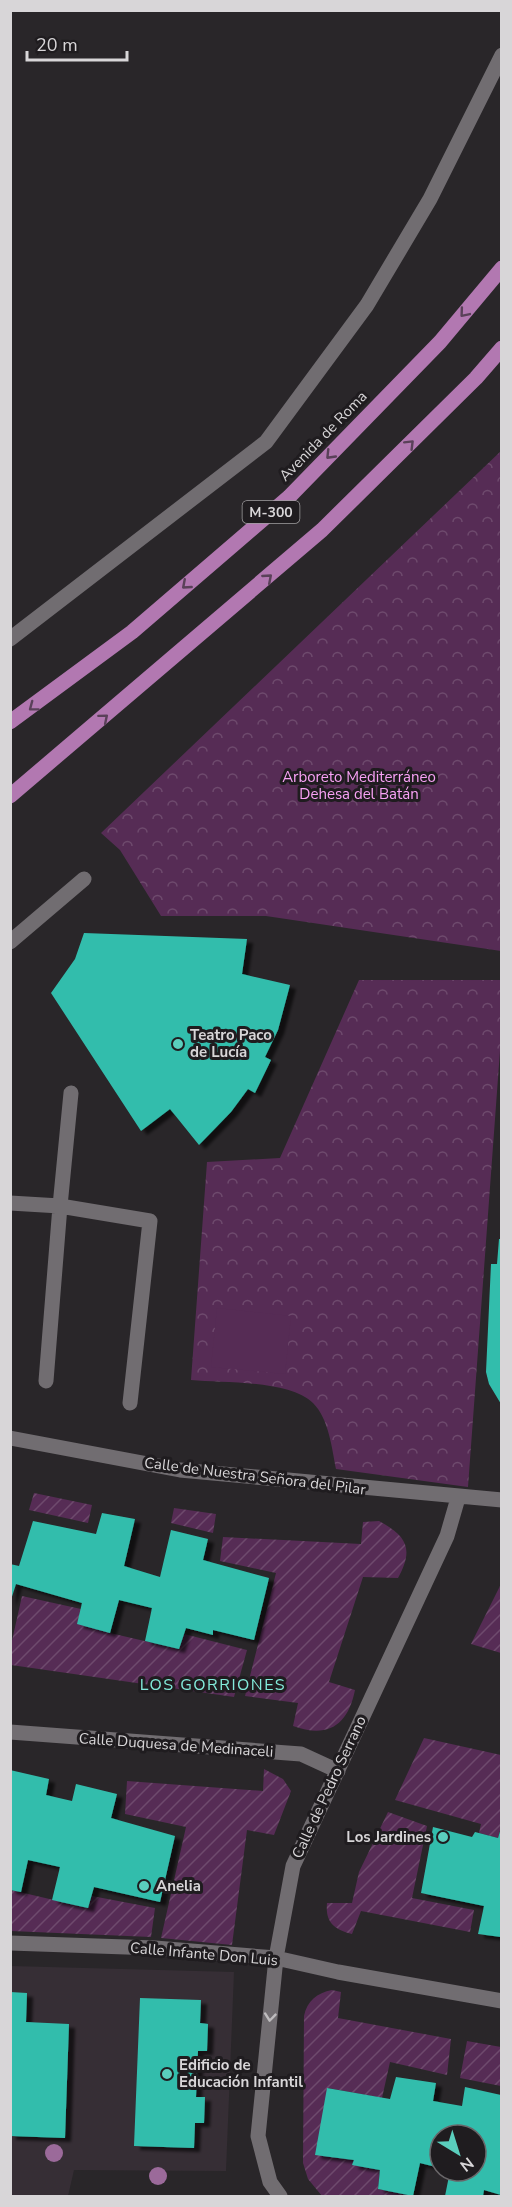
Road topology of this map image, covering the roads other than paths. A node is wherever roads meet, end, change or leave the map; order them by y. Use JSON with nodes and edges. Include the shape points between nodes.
{"nodes":[{"id":1,"x":501,"y":55,"type":"edge"},
{"id":2,"x":501,"y":268,"type":"edge"},
{"id":3,"x":501,"y":348,"type":"edge"},
{"id":4,"x":10,"y":639,"type":"edge"},
{"id":5,"x":10,"y":722,"type":"edge"},
{"id":6,"x":10,"y":796,"type":"edge"},
{"id":7,"x":84,"y":879,"type":"dead end"},
{"id":8,"x":10,"y":942,"type":"edge"},
{"id":9,"x":71,"y":1093,"type":"dead end"},
{"id":10,"x":10,"y":1203,"type":"edge"},
{"id":11,"x":60,"y":1206,"type":"junction"},
{"id":12,"x":46,"y":1381,"type":"dead end"},
{"id":13,"x":130,"y":1402,"type":"dead end"},
{"id":14,"x":10,"y":1438,"type":"edge"},
{"id":15,"x":458,"y":1498,"type":"junction"},
{"id":16,"x":501,"y":1500,"type":"edge"},
{"id":17,"x":10,"y":1732,"type":"edge"},
{"id":18,"x":338,"y":1771,"type":"junction"},
{"id":19,"x":10,"y":1943,"type":"edge"},
{"id":20,"x":276,"y":1958,"type":"junction"},
{"id":21,"x":501,"y":2001,"type":"edge"},
{"id":22,"x":280,"y":2196,"type":"edge"}],
"edges":[{"from":1,"to":4,"type":"street","via":[[430,199],[367,305],[266,442]]},
{"from":2,"to":5,"type":"main road","name":"Avenida de Roma","number":"M-300","one_way":true,"via":[[440,342],[289,497],[132,632]]},
{"from":6,"to":3,"type":"main road","number":"M-300","one_way":true,"via":[[322,530],[476,378]]},
{"from":7,"to":8,"type":"street"},
{"from":9,"to":11,"type":"street"},
{"from":10,"to":11,"type":"street"},
{"from":11,"to":12,"type":"street"},
{"from":11,"to":13,"type":"street","via":[[150,1221]]},
{"from":14,"to":15,"type":"street","name":"Calle de Nuestra Señora del Pilar","via":[[180,1470]]},
{"from":15,"to":16,"type":"street","name":"Calle de Nuestra Señora del Pilar"},
{"from":15,"to":18,"type":"street","name":"Calle de Pedro Serrano","via":[[447,1536]]},
{"from":17,"to":18,"type":"street","name":"Calle Duquesa de Medinaceli","via":[[301,1754]]},
{"from":18,"to":20,"type":"street","name":"Calle de Pedro Serrano","via":[[293,1866]]},
{"from":19,"to":20,"type":"street","name":"Calle Infante Don Luis","via":[[155,1948]]},
{"from":20,"to":21,"type":"street","name":"Calle Infante Don Luis"},
{"from":20,"to":22,"type":"street","name":"Calle de Pedro Serrano","one_way":true,"via":[[258,2136],[270,2182]]}]}
